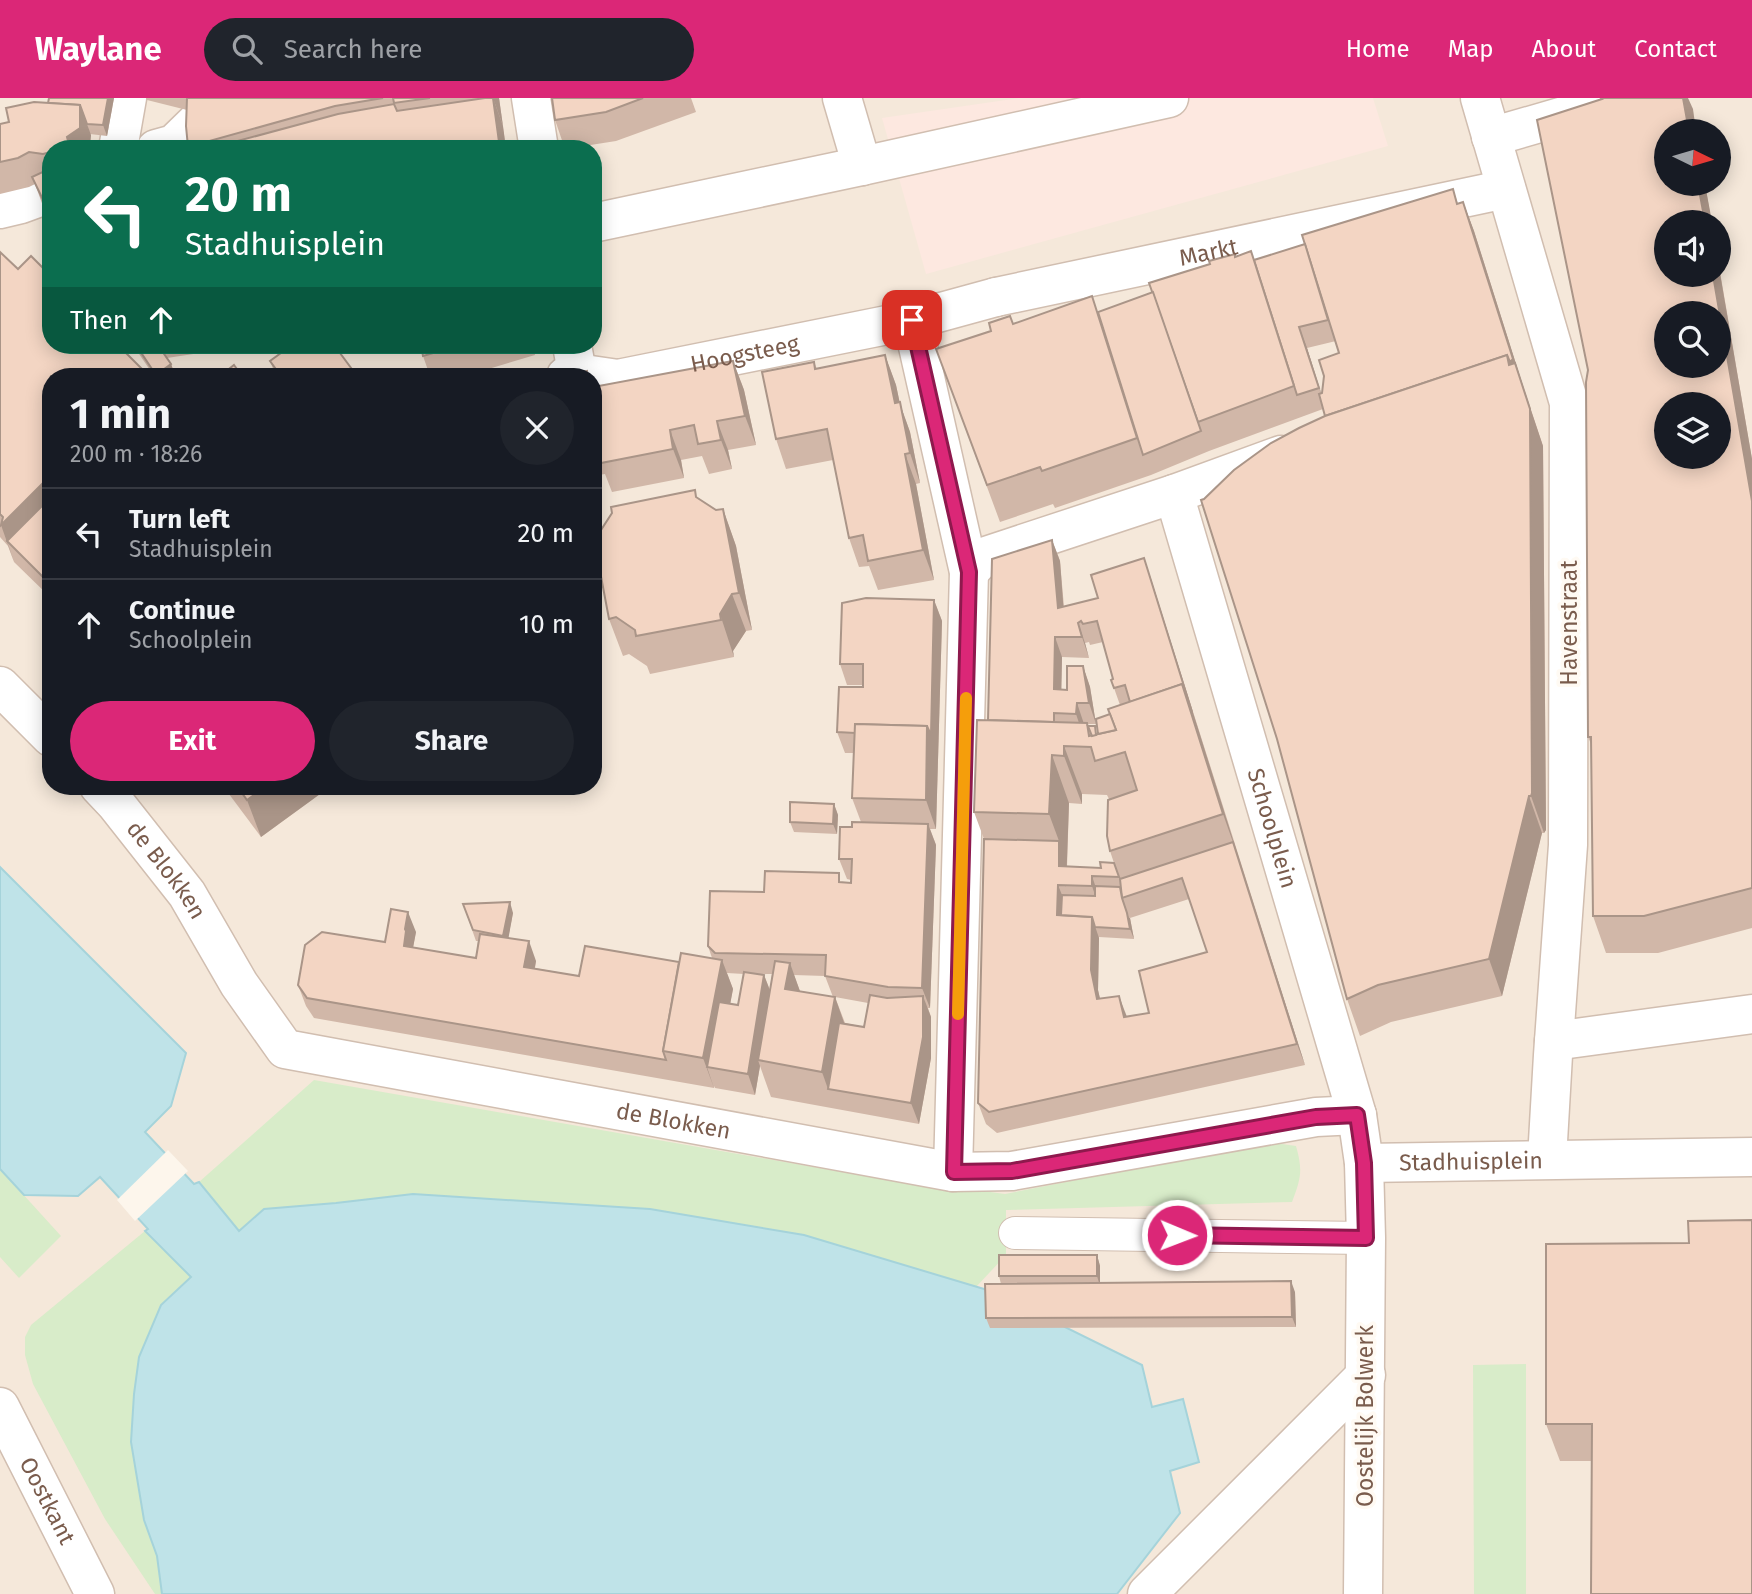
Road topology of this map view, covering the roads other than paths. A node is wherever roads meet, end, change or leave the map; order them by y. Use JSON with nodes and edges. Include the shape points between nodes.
{"nodes":[{"id":1,"x":127,"y":98,"type":"edge"},
{"id":2,"x":214,"y":98,"type":"edge"},
{"id":3,"x":531,"y":98,"type":"edge"},
{"id":4,"x":842,"y":98,"type":"edge"},
{"id":5,"x":1169,"y":98,"type":"edge"},
{"id":6,"x":1480,"y":98,"type":"edge"},
{"id":7,"x":1626,"y":98,"type":"edge"},
{"id":8,"x":1491,"y":137,"type":"junction"},
{"id":9,"x":120,"y":140,"type":"edge"},
{"id":10,"x":178,"y":140,"type":"edge"},
{"id":11,"x":537,"y":140,"type":"edge"},
{"id":12,"x":862,"y":166,"type":"junction"},
{"id":13,"x":1506,"y":189,"type":"junction"},
{"id":14,"x":602,"y":221,"type":"edge"},
{"id":15,"x":912,"y":320,"type":"junction"},
{"id":16,"x":602,"y":374,"type":"edge"},
{"id":17,"x":1294,"y":450,"type":"edge"},
{"id":18,"x":1174,"y":494,"type":"junction"},
{"id":19,"x":969,"y":572,"type":"junction"},
{"id":20,"x":0,"y":687,"type":"edge"},
{"id":21,"x":42,"y":726,"type":"edge"},
{"id":22,"x":108,"y":795,"type":"edge"},
{"id":23,"x":1752,"y":1014,"type":"edge"},
{"id":24,"x":1554,"y":1041,"type":"junction"},
{"id":25,"x":1357,"y":1115,"type":"junction"},
{"id":26,"x":1752,"y":1157,"type":"edge"},
{"id":27,"x":1547,"y":1159,"type":"junction"},
{"id":28,"x":1364,"y":1163,"type":"junction"},
{"id":29,"x":954,"y":1172,"type":"junction"},
{"id":30,"x":1015,"y":1233,"type":"dead end"},
{"id":31,"x":1366,"y":1238,"type":"junction"},
{"id":32,"x":1366,"y":1375,"type":"junction"},
{"id":33,"x":0,"y":1407,"type":"edge"},
{"id":34,"x":95,"y":1594,"type":"edge"},
{"id":35,"x":1147,"y":1594,"type":"edge"},
{"id":36,"x":1363,"y":1594,"type":"edge"}],
"edges":[{"from":1,"to":9,"type":"street"},
{"from":2,"to":10,"type":"street","via":[[212,107]]},
{"from":3,"to":11,"type":"street"},
{"from":4,"to":12,"type":"street"},
{"from":5,"to":12,"type":"street"},
{"from":6,"to":8,"type":"street","name":"Havenstraat"},
{"from":7,"to":8,"type":"street"},
{"from":8,"to":13,"type":"street","name":"Havenstraat"},
{"from":12,"to":14,"type":"street"},
{"from":13,"to":15,"type":"street","name":"Markt","via":[[996,297]]},
{"from":13,"to":24,"type":"street","name":"Havenstraat","via":[[1569,403],[1568,845]]},
{"from":15,"to":16,"type":"street","name":"Hoogsteeg","via":[[618,379]]},
{"from":15,"to":19,"type":"street"},
{"from":17,"to":18,"type":"street"},
{"from":18,"to":19,"type":"street","via":[[983,557]]},
{"from":18,"to":25,"type":"street","name":"Schoolplein"},
{"from":19,"to":29,"type":"street"},
{"from":20,"to":21,"type":"street"},
{"from":22,"to":29,"type":"street","name":"de Blokken","via":[[187,894],[239,984],[285,1049]]},
{"from":23,"to":24,"type":"street"},
{"from":24,"to":27,"type":"street","name":"Havenstraat"},
{"from":25,"to":28,"type":"street","name":"Schoolplein"},
{"from":25,"to":29,"type":"street","name":"de Blokken","via":[[1316,1117],[1012,1171]]},
{"from":26,"to":27,"type":"street","name":"Stadhuisplein"},
{"from":27,"to":28,"type":"street","name":"Stadhuisplein"},
{"from":28,"to":31,"type":"street"},
{"from":30,"to":31,"type":"lane"},
{"from":31,"to":32,"type":"street","name":"Oostelijk Bolwerk"},
{"from":32,"to":35,"type":"street"},
{"from":32,"to":36,"type":"street","name":"Oostelijk Bolwerk"},
{"from":33,"to":34,"type":"street","name":"Oostkant"}]}
